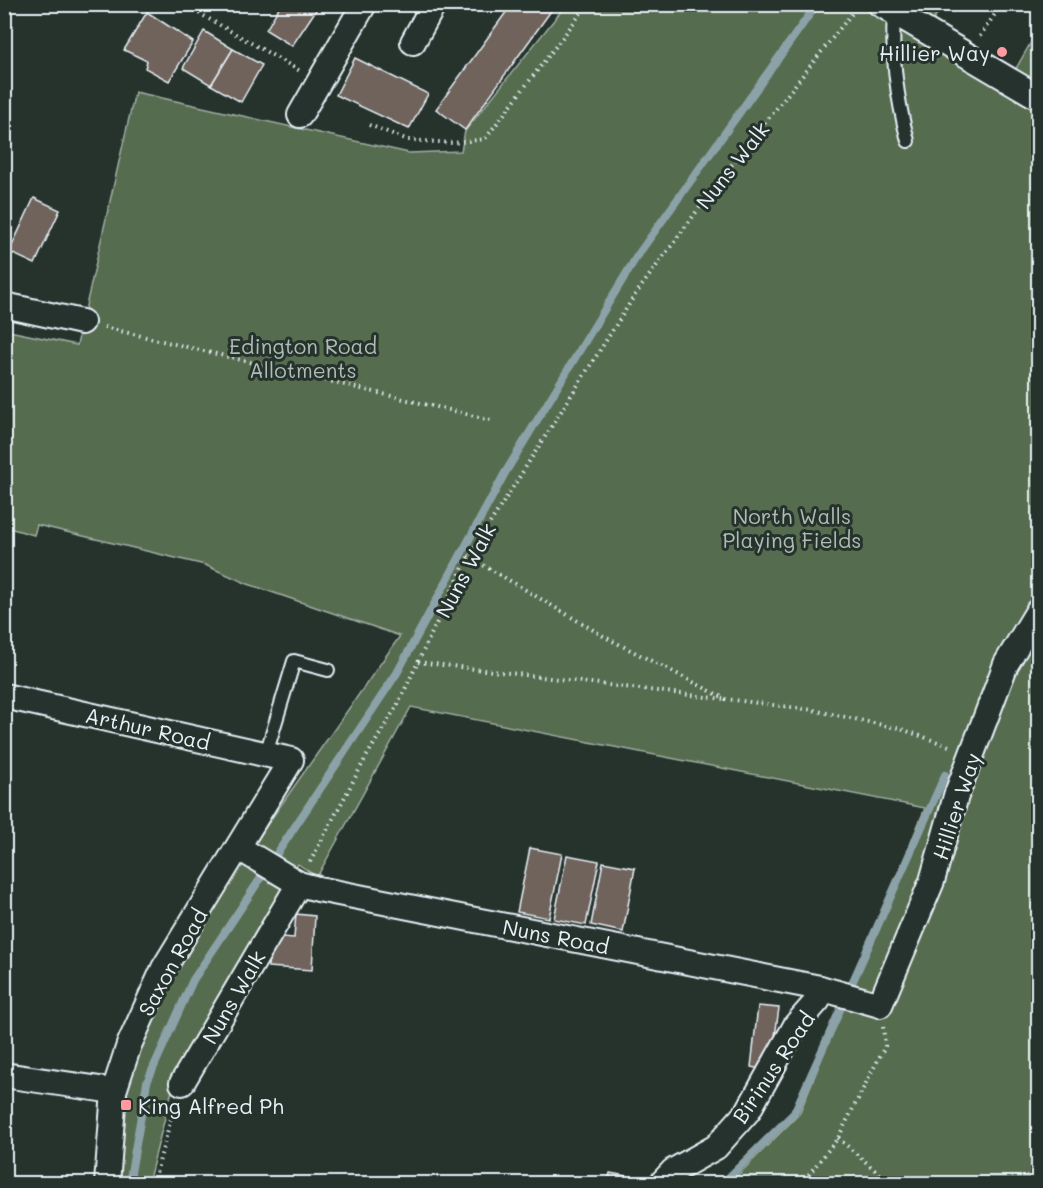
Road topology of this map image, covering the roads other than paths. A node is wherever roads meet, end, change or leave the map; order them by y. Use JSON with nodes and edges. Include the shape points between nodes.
{"nodes":[{"id":1,"x":364,"y":4,"type":"edge"},
{"id":2,"x":434,"y":4,"type":"edge"},
{"id":3,"x":887,"y":9,"type":"edge"},
{"id":4,"x":413,"y":42,"type":"dead end"},
{"id":5,"x":1038,"y":97,"type":"edge"},
{"id":6,"x":300,"y":115,"type":"dead end"},
{"id":7,"x":908,"y":141,"type":"dead end"},
{"id":8,"x":4,"y":305,"type":"edge"},
{"id":9,"x":82,"y":322,"type":"road end"},
{"id":10,"x":1038,"y":611,"type":"edge"},
{"id":11,"x":328,"y":670,"type":"dead end"},
{"id":12,"x":4,"y":696,"type":"edge"},
{"id":13,"x":266,"y":754,"type":"junction"},
{"id":14,"x":291,"y":759,"type":"joint"},
{"id":15,"x":239,"y":848,"type":"junction"},
{"id":16,"x":298,"y":884,"type":"junction"},
{"id":17,"x":828,"y":989,"type":"junction"},
{"id":18,"x":880,"y":1005,"type":"joint"},
{"id":19,"x":4,"y":1075,"type":"edge"},
{"id":20,"x":182,"y":1083,"type":"road end"},
{"id":21,"x":114,"y":1091,"type":"junction"},
{"id":22,"x":107,"y":1184,"type":"edge"},
{"id":23,"x":661,"y":1184,"type":"edge"}],
"edges":[{"from":1,"to":6,"type":"street"},
{"from":2,"to":4,"type":"street"},
{"from":3,"to":5,"type":"street"},
{"from":3,"to":7,"type":"lane","via":[[897,98]]},
{"from":8,"to":9,"type":"street"},
{"from":10,"to":18,"type":"street","name":"Hillier Way","via":[[1006,664],[956,796],[932,881]]},
{"from":11,"to":13,"type":"lane","via":[[294,661]]},
{"from":12,"to":13,"type":"street","name":"Arthur Road"},
{"from":13,"to":14,"type":"street","name":"Arthur Road"},
{"from":14,"to":15,"type":"street","name":"Saxon Road"},
{"from":15,"to":16,"type":"street","name":"Nuns Road"},
{"from":15,"to":21,"type":"street","name":"Saxon Road","via":[[164,968],[129,1045]]},
{"from":16,"to":17,"type":"street","name":"Nuns Road"},
{"from":16,"to":20,"type":"street","name":"Nuns Walk"},
{"from":17,"to":18,"type":"street","name":"Nuns Road"},
{"from":17,"to":23,"type":"street","name":"Birinus Road","via":[[796,1025],[748,1111],[716,1147],[673,1171]]},
{"from":19,"to":21,"type":"street"},
{"from":21,"to":22,"type":"street","name":"Saxon Road"}]}
